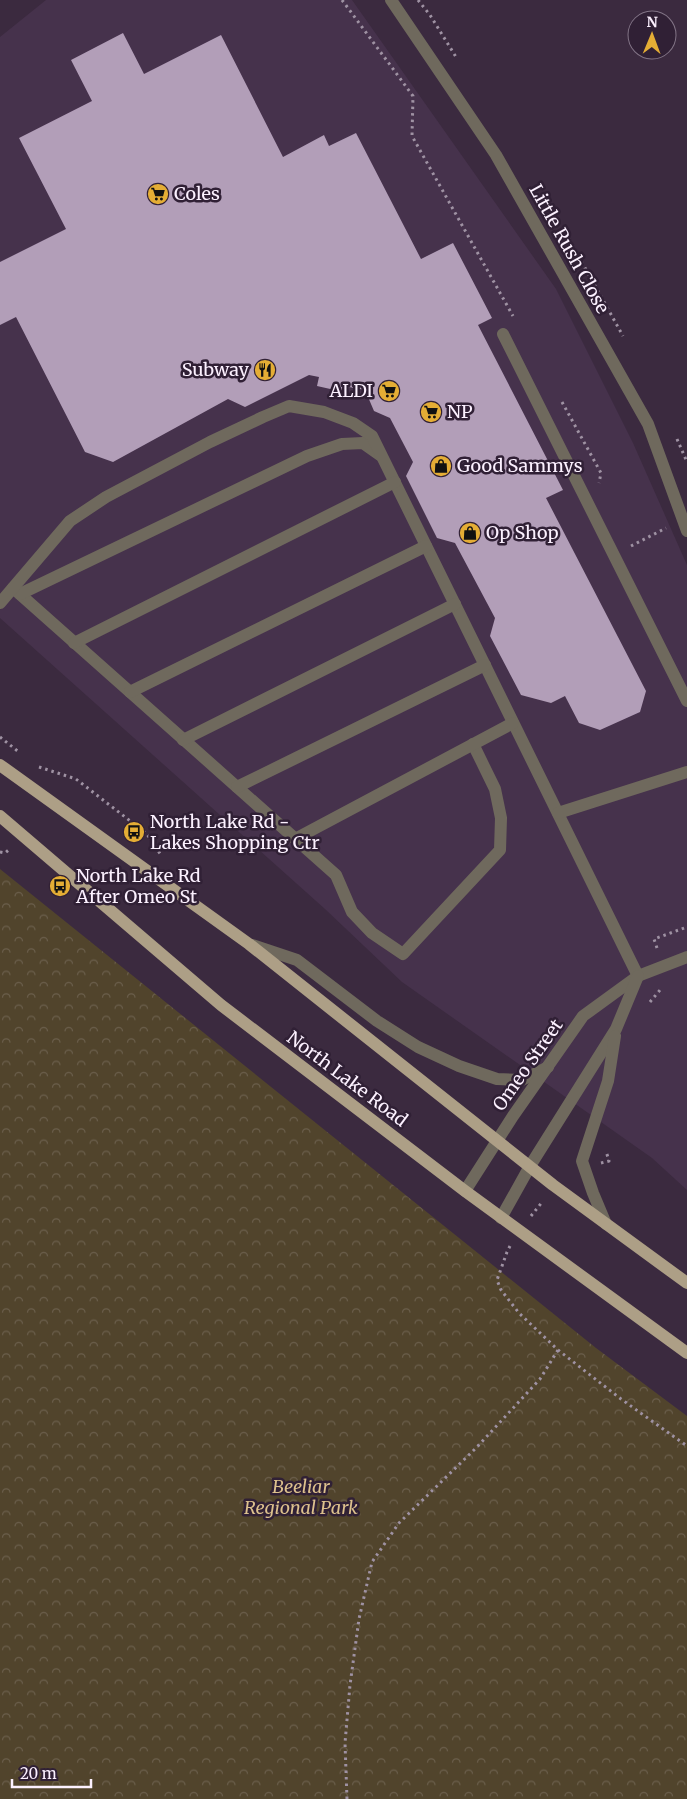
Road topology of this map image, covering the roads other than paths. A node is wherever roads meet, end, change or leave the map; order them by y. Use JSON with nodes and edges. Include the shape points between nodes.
{"nodes":[{"id":1,"x":391,"y":0,"type":"edge"},
{"id":2,"x":503,"y":334,"type":"dead end"},
{"id":3,"x":382,"y":457,"type":"junction"},
{"id":4,"x":395,"y":482,"type":"junction"},
{"id":5,"x":687,"y":531,"type":"edge"},
{"id":6,"x":426,"y":546,"type":"junction"},
{"id":7,"x":16,"y":591,"type":"junction"},
{"id":8,"x":0,"y":603,"type":"edge"},
{"id":9,"x":454,"y":604,"type":"junction"},
{"id":10,"x":74,"y":643,"type":"junction"},
{"id":11,"x":485,"y":665,"type":"junction"},
{"id":12,"x":130,"y":692,"type":"junction"},
{"id":13,"x":687,"y":701,"type":"edge"},
{"id":14,"x":513,"y":723,"type":"junction"},
{"id":15,"x":183,"y":740,"type":"junction"},
{"id":16,"x":473,"y":744,"type":"junction"},
{"id":17,"x":0,"y":765,"type":"edge"},
{"id":18,"x":687,"y":772,"type":"edge"},
{"id":19,"x":237,"y":787,"type":"junction"},
{"id":20,"x":558,"y":813,"type":"junction"},
{"id":21,"x":0,"y":816,"type":"edge"},
{"id":22,"x":295,"y":839,"type":"junction"},
{"id":23,"x":249,"y":944,"type":"junction"},
{"id":24,"x":687,"y":958,"type":"edge"},
{"id":25,"x":638,"y":976,"type":"junction"},
{"id":26,"x":616,"y":1029,"type":"junction"},
{"id":27,"x":548,"y":1067,"type":"junction"},
{"id":28,"x":497,"y":1141,"type":"junction"},
{"id":29,"x":530,"y":1166,"type":"junction"},
{"id":30,"x":465,"y":1191,"type":"junction"},
{"id":31,"x":501,"y":1218,"type":"junction"},
{"id":32,"x":606,"y":1224,"type":"junction"},
{"id":33,"x":687,"y":1283,"type":"edge"},
{"id":34,"x":687,"y":1353,"type":"edge"}],
"edges":[{"from":1,"to":5,"type":"street","name":"Little Rush Close","via":[[496,156],[648,424]]},
{"from":2,"to":13,"type":"street"},
{"from":3,"to":4,"type":"street"},
{"from":3,"to":7,"type":"street","via":[[364,443],[342,444],[307,456]]},
{"from":3,"to":7,"type":"street","via":[[372,436],[353,423],[324,412],[289,406],[166,465],[106,497],[70,521]]},
{"from":4,"to":6,"type":"street"},
{"from":4,"to":10,"type":"street"},
{"from":6,"to":9,"type":"street"},
{"from":6,"to":12,"type":"street"},
{"from":7,"to":8,"type":"street"},
{"from":7,"to":10,"type":"street"},
{"from":9,"to":11,"type":"street"},
{"from":9,"to":15,"type":"street"},
{"from":10,"to":12,"type":"street"},
{"from":11,"to":14,"type":"street"},
{"from":11,"to":19,"type":"street"},
{"from":12,"to":15,"type":"street"},
{"from":14,"to":16,"type":"street"},
{"from":14,"to":20,"type":"street"},
{"from":15,"to":19,"type":"street"},
{"from":16,"to":22,"type":"street"},
{"from":16,"to":22,"type":"street","via":[[495,789],[501,818],[500,850],[403,954],[372,934],[352,912],[336,875]]},
{"from":17,"to":23,"type":"main road"},
{"from":18,"to":20,"type":"street"},
{"from":19,"to":22,"type":"street"},
{"from":20,"to":25,"type":"street"},
{"from":21,"to":30,"type":"main road","name":"North Lake Road","via":[[221,1005]]},
{"from":23,"to":27,"type":"street","via":[[297,960],[378,1021],[418,1047],[459,1066],[497,1079],[522,1080]]},
{"from":23,"to":28,"type":"main road"},
{"from":24,"to":25,"type":"street","name":"Omeo Street"},
{"from":25,"to":26,"type":"street"},
{"from":25,"to":27,"type":"street","name":"Omeo Street","via":[[583,1016]]},
{"from":26,"to":29,"type":"street"},
{"from":26,"to":32,"type":"street","via":[[608,1080],[582,1161]]},
{"from":27,"to":28,"type":"street","name":"Omeo Street"},
{"from":28,"to":29,"type":"main road"},
{"from":28,"to":30,"type":"street","name":"Omeo Street"},
{"from":29,"to":31,"type":"street"},
{"from":29,"to":32,"type":"main road"},
{"from":30,"to":31,"type":"main road","name":"North Lake Road"},
{"from":31,"to":34,"type":"main road","name":"North Lake Road"},
{"from":32,"to":33,"type":"main road"}]}
